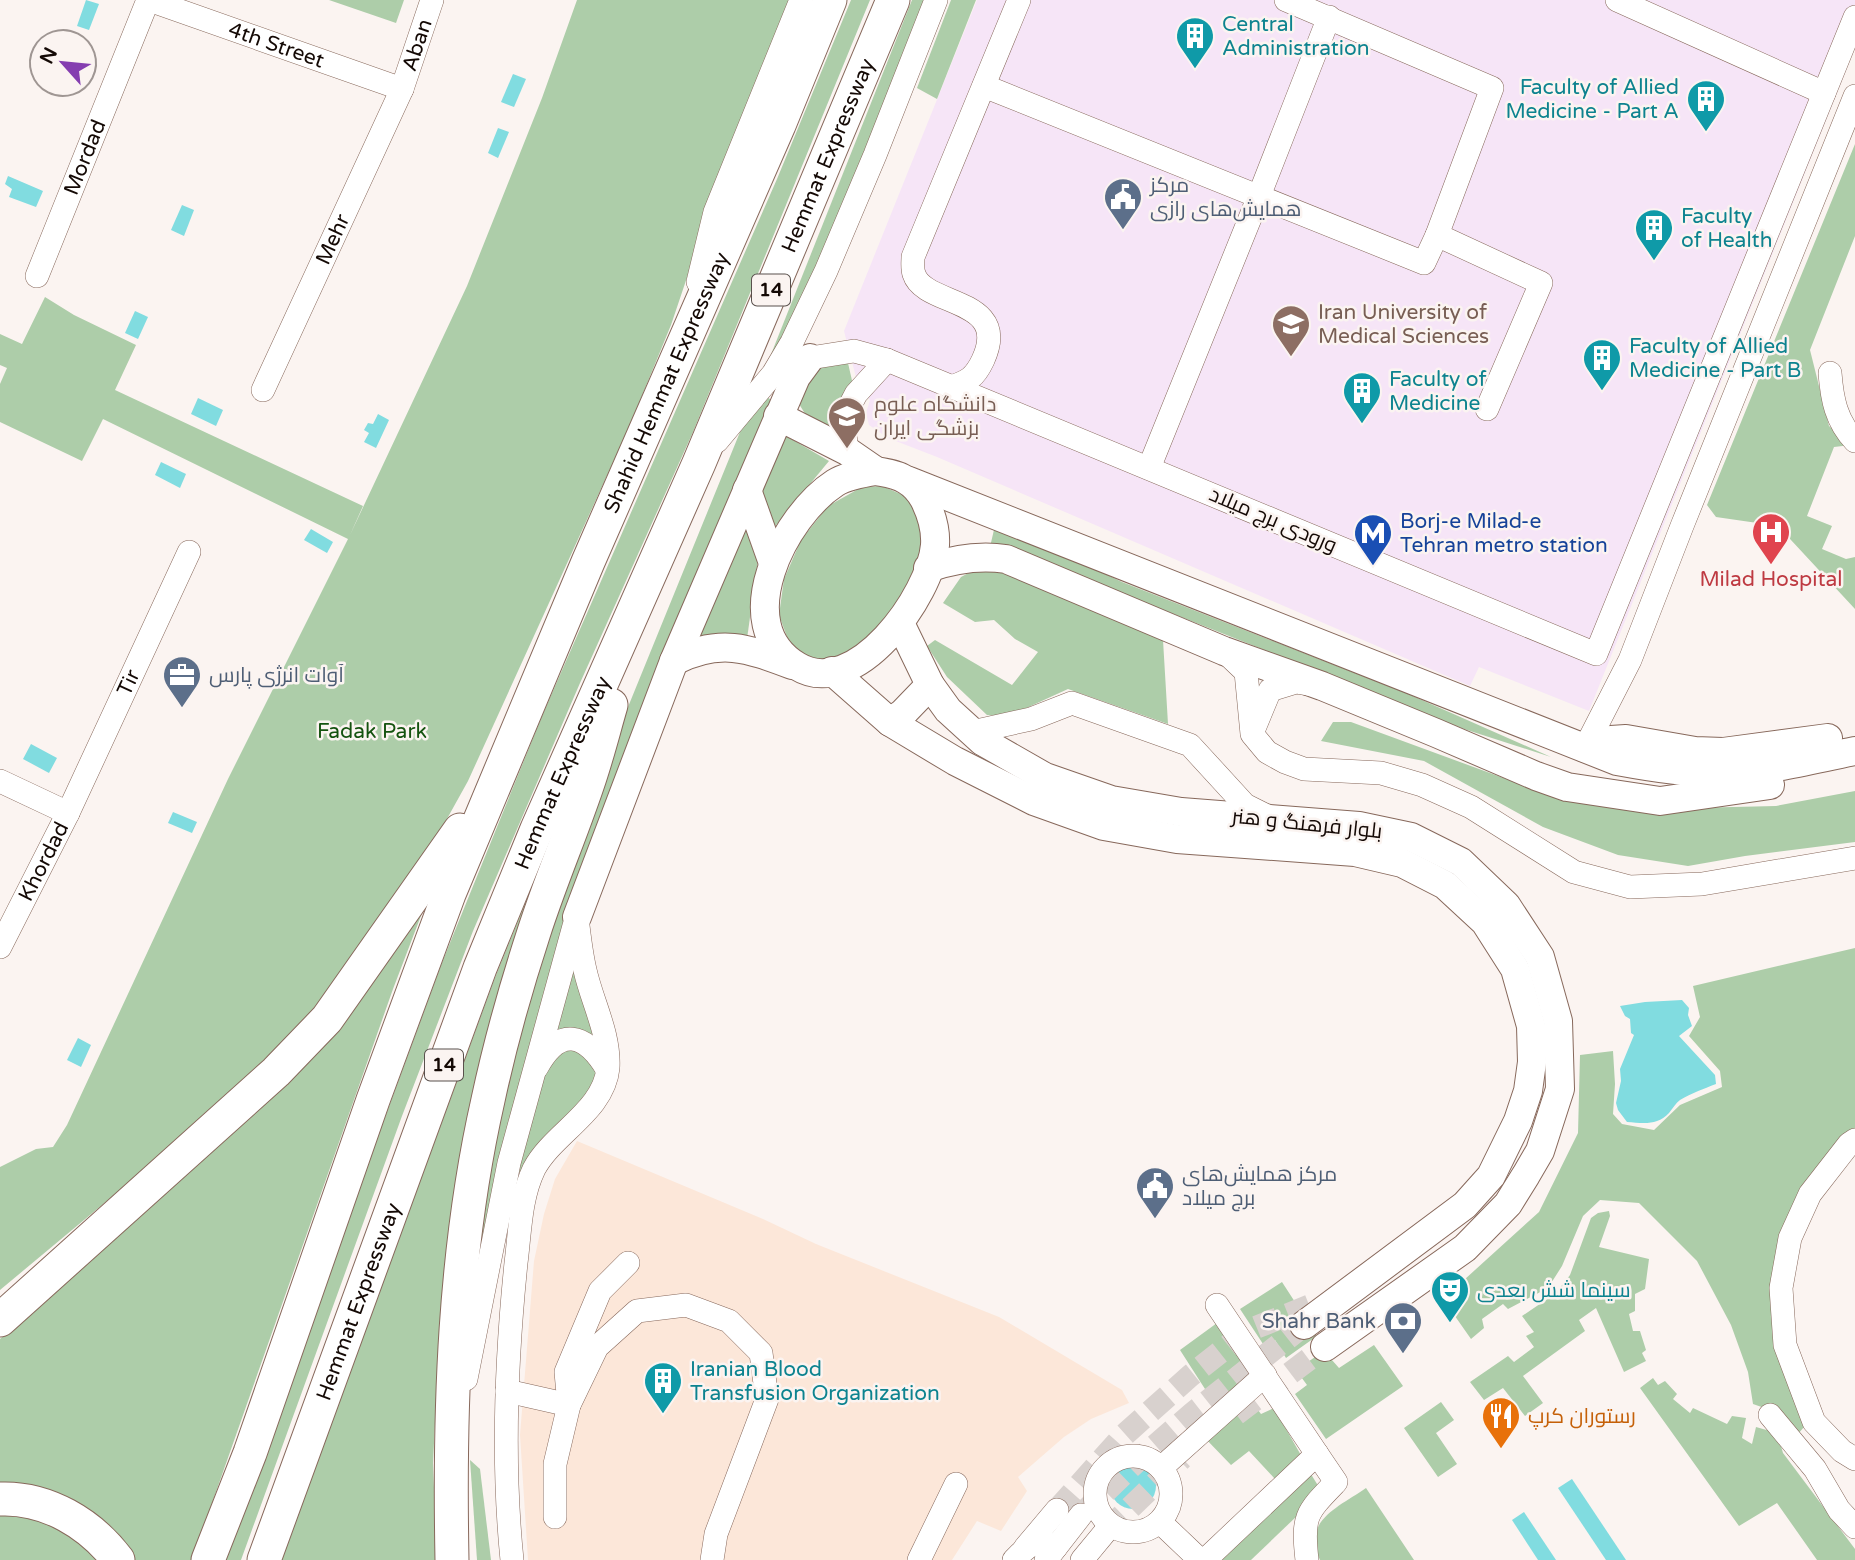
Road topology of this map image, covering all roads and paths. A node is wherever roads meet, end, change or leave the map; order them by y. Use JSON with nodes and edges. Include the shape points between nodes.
{"nodes":[{"id":1,"x":149,"y":0,"type":"edge"},
{"id":2,"x":432,"y":0,"type":"edge"},
{"id":3,"x":801,"y":0,"type":"edge"},
{"id":4,"x":830,"y":0,"type":"edge"},
{"id":5,"x":893,"y":0,"type":"edge"},
{"id":6,"x":936,"y":0,"type":"edge"},
{"id":7,"x":1018,"y":0,"type":"edge"},
{"id":8,"x":1286,"y":0,"type":"edge"},
{"id":9,"x":1617,"y":0,"type":"edge"},
{"id":10,"x":1329,"y":17,"type":"junction"},
{"id":11,"x":1855,"y":17,"type":"edge"},
{"id":12,"x":984,"y":86,"type":"junction"},
{"id":13,"x":402,"y":89,"type":"junction"},
{"id":14,"x":1824,"y":93,"type":"junction"},
{"id":15,"x":1855,"y":96,"type":"edge"},
{"id":16,"x":1259,"y":196,"type":"junction"},
{"id":17,"x":1437,"y":236,"type":"junction"},
{"id":18,"x":37,"y":276,"type":"dead end"},
{"id":19,"x":682,"y":347,"type":"junction"},
{"id":20,"x":810,"y":358,"type":"joint"},
{"id":21,"x":887,"y":360,"type":"junction"},
{"id":22,"x":1830,"y":373,"type":"dead end"},
{"id":23,"x":950,"y":387,"type":"junction"},
{"id":24,"x":263,"y":390,"type":"dead end"},
{"id":25,"x":1487,"y":409,"type":"dead end"},
{"id":26,"x":778,"y":416,"type":"junction"},
{"id":27,"x":1855,"y":441,"type":"edge"},
{"id":28,"x":846,"y":451,"type":"junction"},
{"id":29,"x":699,"y":463,"type":"junction"},
{"id":30,"x":1149,"y":468,"type":"junction"},
{"id":31,"x":876,"y":471,"type":"junction"},
{"id":32,"x":909,"y":481,"type":"junction"},
{"id":33,"x":747,"y":490,"type":"junction"},
{"id":34,"x":189,"y":552,"type":"dead end"},
{"id":35,"x":774,"y":563,"type":"junction"},
{"id":36,"x":928,"y":568,"type":"junction"},
{"id":37,"x":648,"y":580,"type":"junction"},
{"id":38,"x":901,"y":623,"type":"junction"},
{"id":39,"x":1224,"y":651,"type":"junction"},
{"id":40,"x":674,"y":661,"type":"junction"},
{"id":41,"x":798,"y":667,"type":"junction"},
{"id":42,"x":832,"y":671,"type":"junction"},
{"id":43,"x":930,"y":685,"type":"junction"},
{"id":44,"x":1322,"y":687,"type":"junction"},
{"id":45,"x":890,"y":722,"type":"junction"},
{"id":46,"x":1252,"y":734,"type":"junction"},
{"id":47,"x":1855,"y":734,"type":"edge"},
{"id":48,"x":977,"y":737,"type":"junction"},
{"id":49,"x":1585,"y":748,"type":"junction"},
{"id":50,"x":1855,"y":751,"type":"edge"},
{"id":51,"x":955,"y":761,"type":"junction"},
{"id":52,"x":502,"y":767,"type":"junction"},
{"id":53,"x":1855,"y":769,"type":"edge"},
{"id":54,"x":0,"y":781,"type":"edge"},
{"id":55,"x":68,"y":813,"type":"junction"},
{"id":56,"x":1271,"y":819,"type":"junction"},
{"id":57,"x":1855,"y":858,"type":"edge"},
{"id":58,"x":577,"y":917,"type":"junction"},
{"id":59,"x":0,"y":947,"type":"edge"},
{"id":60,"x":608,"y":1070,"type":"junction"},
{"id":61,"x":530,"y":1082,"type":"junction"},
{"id":62,"x":1855,"y":1140,"type":"edge"},
{"id":63,"x":153,"y":1182,"type":"junction"},
{"id":64,"x":628,"y":1263,"type":"dead end"},
{"id":65,"x":0,"y":1303,"type":"edge"},
{"id":66,"x":1217,"y":1305,"type":"dead end"},
{"id":67,"x":1322,"y":1308,"type":"joint"},
{"id":68,"x":0,"y":1320,"type":"edge"},
{"id":69,"x":1348,"y":1329,"type":"junction"},
{"id":70,"x":1325,"y":1347,"type":"tunnel mouth"},
{"id":71,"x":1265,"y":1375,"type":"junction"},
{"id":72,"x":507,"y":1391,"type":"junction"},
{"id":73,"x":569,"y":1405,"type":"junction"},
{"id":74,"x":1770,"y":1415,"type":"dead end"},
{"id":75,"x":1317,"y":1454,"type":"junction"},
{"id":76,"x":1855,"y":1459,"type":"edge"},
{"id":77,"x":450,"y":1461,"type":"junction"},
{"id":78,"x":1161,"y":1468,"type":"junction"},
{"id":79,"x":956,"y":1484,"type":"dead end"},
{"id":80,"x":0,"y":1499,"type":"edge"},
{"id":81,"x":1057,"y":1510,"type":"tunnel mouth"},
{"id":82,"x":1082,"y":1515,"type":"tunnel mouth"},
{"id":83,"x":555,"y":1517,"type":"dead end"},
{"id":84,"x":1160,"y":1522,"type":"junction"},
{"id":85,"x":1855,"y":1527,"type":"edge"},
{"id":86,"x":1106,"y":1531,"type":"tunnel mouth"},
{"id":87,"x":1051,"y":1553,"type":"edge"},
{"id":88,"x":1020,"y":1554,"type":"edge"},
{"id":89,"x":118,"y":1560,"type":"edge"},
{"id":90,"x":208,"y":1560,"type":"edge"},
{"id":91,"x":264,"y":1560,"type":"edge"},
{"id":92,"x":452,"y":1560,"type":"edge"},
{"id":93,"x":512,"y":1560,"type":"edge"},
{"id":94,"x":712,"y":1560,"type":"edge"},
{"id":95,"x":919,"y":1560,"type":"edge"},
{"id":96,"x":1082,"y":1560,"type":"edge"},
{"id":97,"x":1200,"y":1560,"type":"edge"},
{"id":98,"x":1205,"y":1560,"type":"edge"},
{"id":99,"x":1307,"y":1560,"type":"edge"}],
"edges":[{"from":1,"to":13,"type":"street","name":"4th Street"},
{"from":1,"to":18,"type":"street","name":"Mordad"},
{"from":2,"to":13,"type":"street","name":"Aban"},
{"from":3,"to":19,"type":"street","via":[[715,212]]},
{"from":4,"to":19,"type":"highway","name":"Shahid Hemmat Expressway","number":"14"},
{"from":5,"to":29,"type":"highway","name":"Hemmat Expressway","number":"14"},
{"from":6,"to":29,"type":"street","via":[[875,155],[792,342],[773,374]]},
{"from":7,"to":12,"type":"street"},
{"from":8,"to":10,"type":"street"},
{"from":9,"to":14,"type":"street"},
{"from":10,"to":16,"type":"street"},
{"from":10,"to":17,"type":"street","via":[[1492,88]]},
{"from":11,"to":14,"type":"street"},
{"from":12,"to":16,"type":"street"},
{"from":12,"to":23,"type":"street","via":[[913,257],[914,276],[926,288],[977,314],[988,330],[981,364],[967,383]]},
{"from":13,"to":24,"type":"street","name":"Mehr"},
{"from":14,"to":30,"type":"street","name":"ورودی برج میلاد","via":[[1596,654]]},
{"from":15,"to":49,"type":"street","via":[[1630,660]]},
{"from":16,"to":17,"type":"street","via":[[1424,263]]},
{"from":16,"to":30,"type":"street"},
{"from":17,"to":25,"type":"street","via":[[1541,284]]},
{"from":19,"to":52,"type":"highway","name":"Shahid Hemmat Expressway","number":"14"},
{"from":20,"to":21,"type":"street","name":"ورودی برج میلاد","via":[[854,351]]},
{"from":20,"to":26,"type":"main road","via":[[796,376]]},
{"from":21,"to":23,"type":"street","name":"ورودی برج میلاد"},
{"from":21,"to":28,"type":"street","via":[[856,394],[843,419]]},
{"from":22,"to":27,"type":"street","via":[[1838,416]]},
{"from":23,"to":30,"type":"street","name":"ورودی برج میلاد"},
{"from":26,"to":28,"type":"main road"},
{"from":26,"to":33,"type":"main road"},
{"from":28,"to":31,"type":"main road"},
{"from":29,"to":37,"type":"highway","name":"Hemmat Expressway","number":"14"},
{"from":31,"to":32,"type":"main road"},
{"from":31,"to":35,"type":"main road","via":[[838,482],[822,493],[789,531]]},
{"from":32,"to":36,"type":"main road","via":[[928,507],[934,526],[935,546]]},
{"from":32,"to":49,"type":"main road"},
{"from":33,"to":35,"type":"main road"},
{"from":33,"to":40,"type":"main road"},
{"from":34,"to":55,"type":"street","name":"Tir"},
{"from":35,"to":41,"type":"main road","via":[[766,595],[766,622],[776,649]]},
{"from":36,"to":38,"type":"main road"},
{"from":36,"to":39,"type":"main road","via":[[987,556],[1006,559]]},
{"from":37,"to":77,"type":"highway","via":[[590,776],[534,930],[487,1102],[458,1309]]},
{"from":37,"to":91,"type":"highway","name":"Hemmat Expressway","number":"14","via":[[480,968]]},
{"from":38,"to":42,"type":"main road","via":[[865,657]]},
{"from":38,"to":43,"type":"main road","name":"بلوار فرهنگ و هنر"},
{"from":39,"to":44,"type":"main road"},
{"from":39,"to":46,"type":"street","via":[[1246,672]]},
{"from":40,"to":41,"type":"main road","via":[[704,649],[728,647],[749,649]]},
{"from":40,"to":58,"type":"main road"},
{"from":41,"to":42,"type":"main road"},
{"from":42,"to":45,"type":"main road","name":"بلوار فرهنگ و هنر"},
{"from":43,"to":45,"type":"main road"},
{"from":43,"to":48,"type":"main road","name":"بلوار فرهنگ و هنر"},
{"from":44,"to":46,"type":"street","via":[[1296,682],[1270,690]]},
{"from":44,"to":53,"type":"main road","via":[[1567,787],[1638,799],[1660,801],[1740,791]]},
{"from":45,"to":51,"type":"main road","name":"بلوار فرهنگ و هنر"},
{"from":46,"to":57,"type":"street","via":[[1267,752],[1304,769],[1381,773],[1422,785],[1471,807],[1574,872],[1630,887],[1702,884]]},
{"from":47,"to":49,"type":"main road","via":[[1723,752],[1626,739]]},
{"from":48,"to":51,"type":"main road","via":[[957,743]]},
{"from":48,"to":56,"type":"main road","name":"بلوار فرهنگ و هنر","via":[[1045,776],[1111,800],[1181,812]]},
{"from":48,"to":56,"type":"street","via":[[1072,703],[1190,746],[1245,805]]},
{"from":49,"to":50,"type":"main road","via":[[1617,761],[1715,772],[1768,768]]},
{"from":51,"to":67,"type":"main road","name":"بلوار فرهنگ و هنر","via":[[1034,801],[1104,826],[1177,839],[1355,852],[1402,863],[1445,885],[1485,922],[1515,969],[1531,1026],[1532,1062],[1518,1122],[1490,1176],[1465,1205]]},
{"from":52,"to":63,"type":"highway","via":[[327,1019],[276,1072]]},
{"from":52,"to":90,"type":"highway","number":"14","via":[[449,894]]},
{"from":54,"to":55,"type":"street"},
{"from":55,"to":59,"type":"street","name":"Khordad"},
{"from":56,"to":69,"type":"main road","name":"بلوار فرهنگ و هنر","via":[[1359,825],[1411,837],[1461,862],[1506,905],[1540,957],[1558,1021],[1560,1089],[1540,1151],[1508,1204],[1465,1248]]},
{"from":58,"to":60,"type":"street"},
{"from":58,"to":61,"type":"street"},
{"from":60,"to":61,"type":"street","via":[[589,1045],[562,1040],[550,1049]]},
{"from":60,"to":72,"type":"street","via":[[590,1107],[561,1134],[535,1169],[523,1203]]},
{"from":61,"to":77,"type":"street","via":[[509,1163]]},
{"from":62,"to":76,"type":"street","via":[[1810,1194],[1790,1238],[1781,1288],[1785,1345],[1814,1422]]},
{"from":63,"to":65,"type":"highway"},
{"from":63,"to":68,"type":"highway"},
{"from":64,"to":73,"type":"street","via":[[600,1291],[580,1337],[566,1372]]},
{"from":66,"to":71,"type":"street"},
{"from":67,"to":69,"type":"street"},
{"from":69,"to":70,"type":"main road","name":"بلوار فرهنگ و هنر"},
{"from":71,"to":75,"type":"street"},
{"from":71,"to":78,"type":"street"},
{"from":72,"to":73,"type":"street"},
{"from":72,"to":93,"type":"street","via":[[506,1503]]},
{"from":73,"to":83,"type":"street","via":[[555,1464]]},
{"from":73,"to":94,"type":"street","via":[[597,1347],[637,1311],[686,1304],[729,1321],[761,1353],[767,1399],[716,1534]]},
{"from":74,"to":85,"type":"street"},
{"from":75,"to":98,"type":"street"},
{"from":75,"to":99,"type":"street","via":[[1336,1482],[1311,1508],[1304,1528]]},
{"from":77,"to":92,"type":"highway"},
{"from":78,"to":84,"type":"street","via":[[1171,1501]]},
{"from":78,"to":84,"type":"street","via":[[1139,1456],[1113,1461],[1097,1481],[1095,1494],[1103,1518],[1113,1527],[1139,1532]]},
{"from":79,"to":95,"type":"street"},
{"from":80,"to":89,"type":"highway","via":[[60,1512],[87,1527]]},
{"from":81,"to":88,"type":"street"},
{"from":82,"to":87,"type":"street"},
{"from":84,"to":97,"type":"street"},
{"from":86,"to":96,"type":"street"},
{"from":87,"to":88,"type":"street","via":[[1043,1542]]}]}
